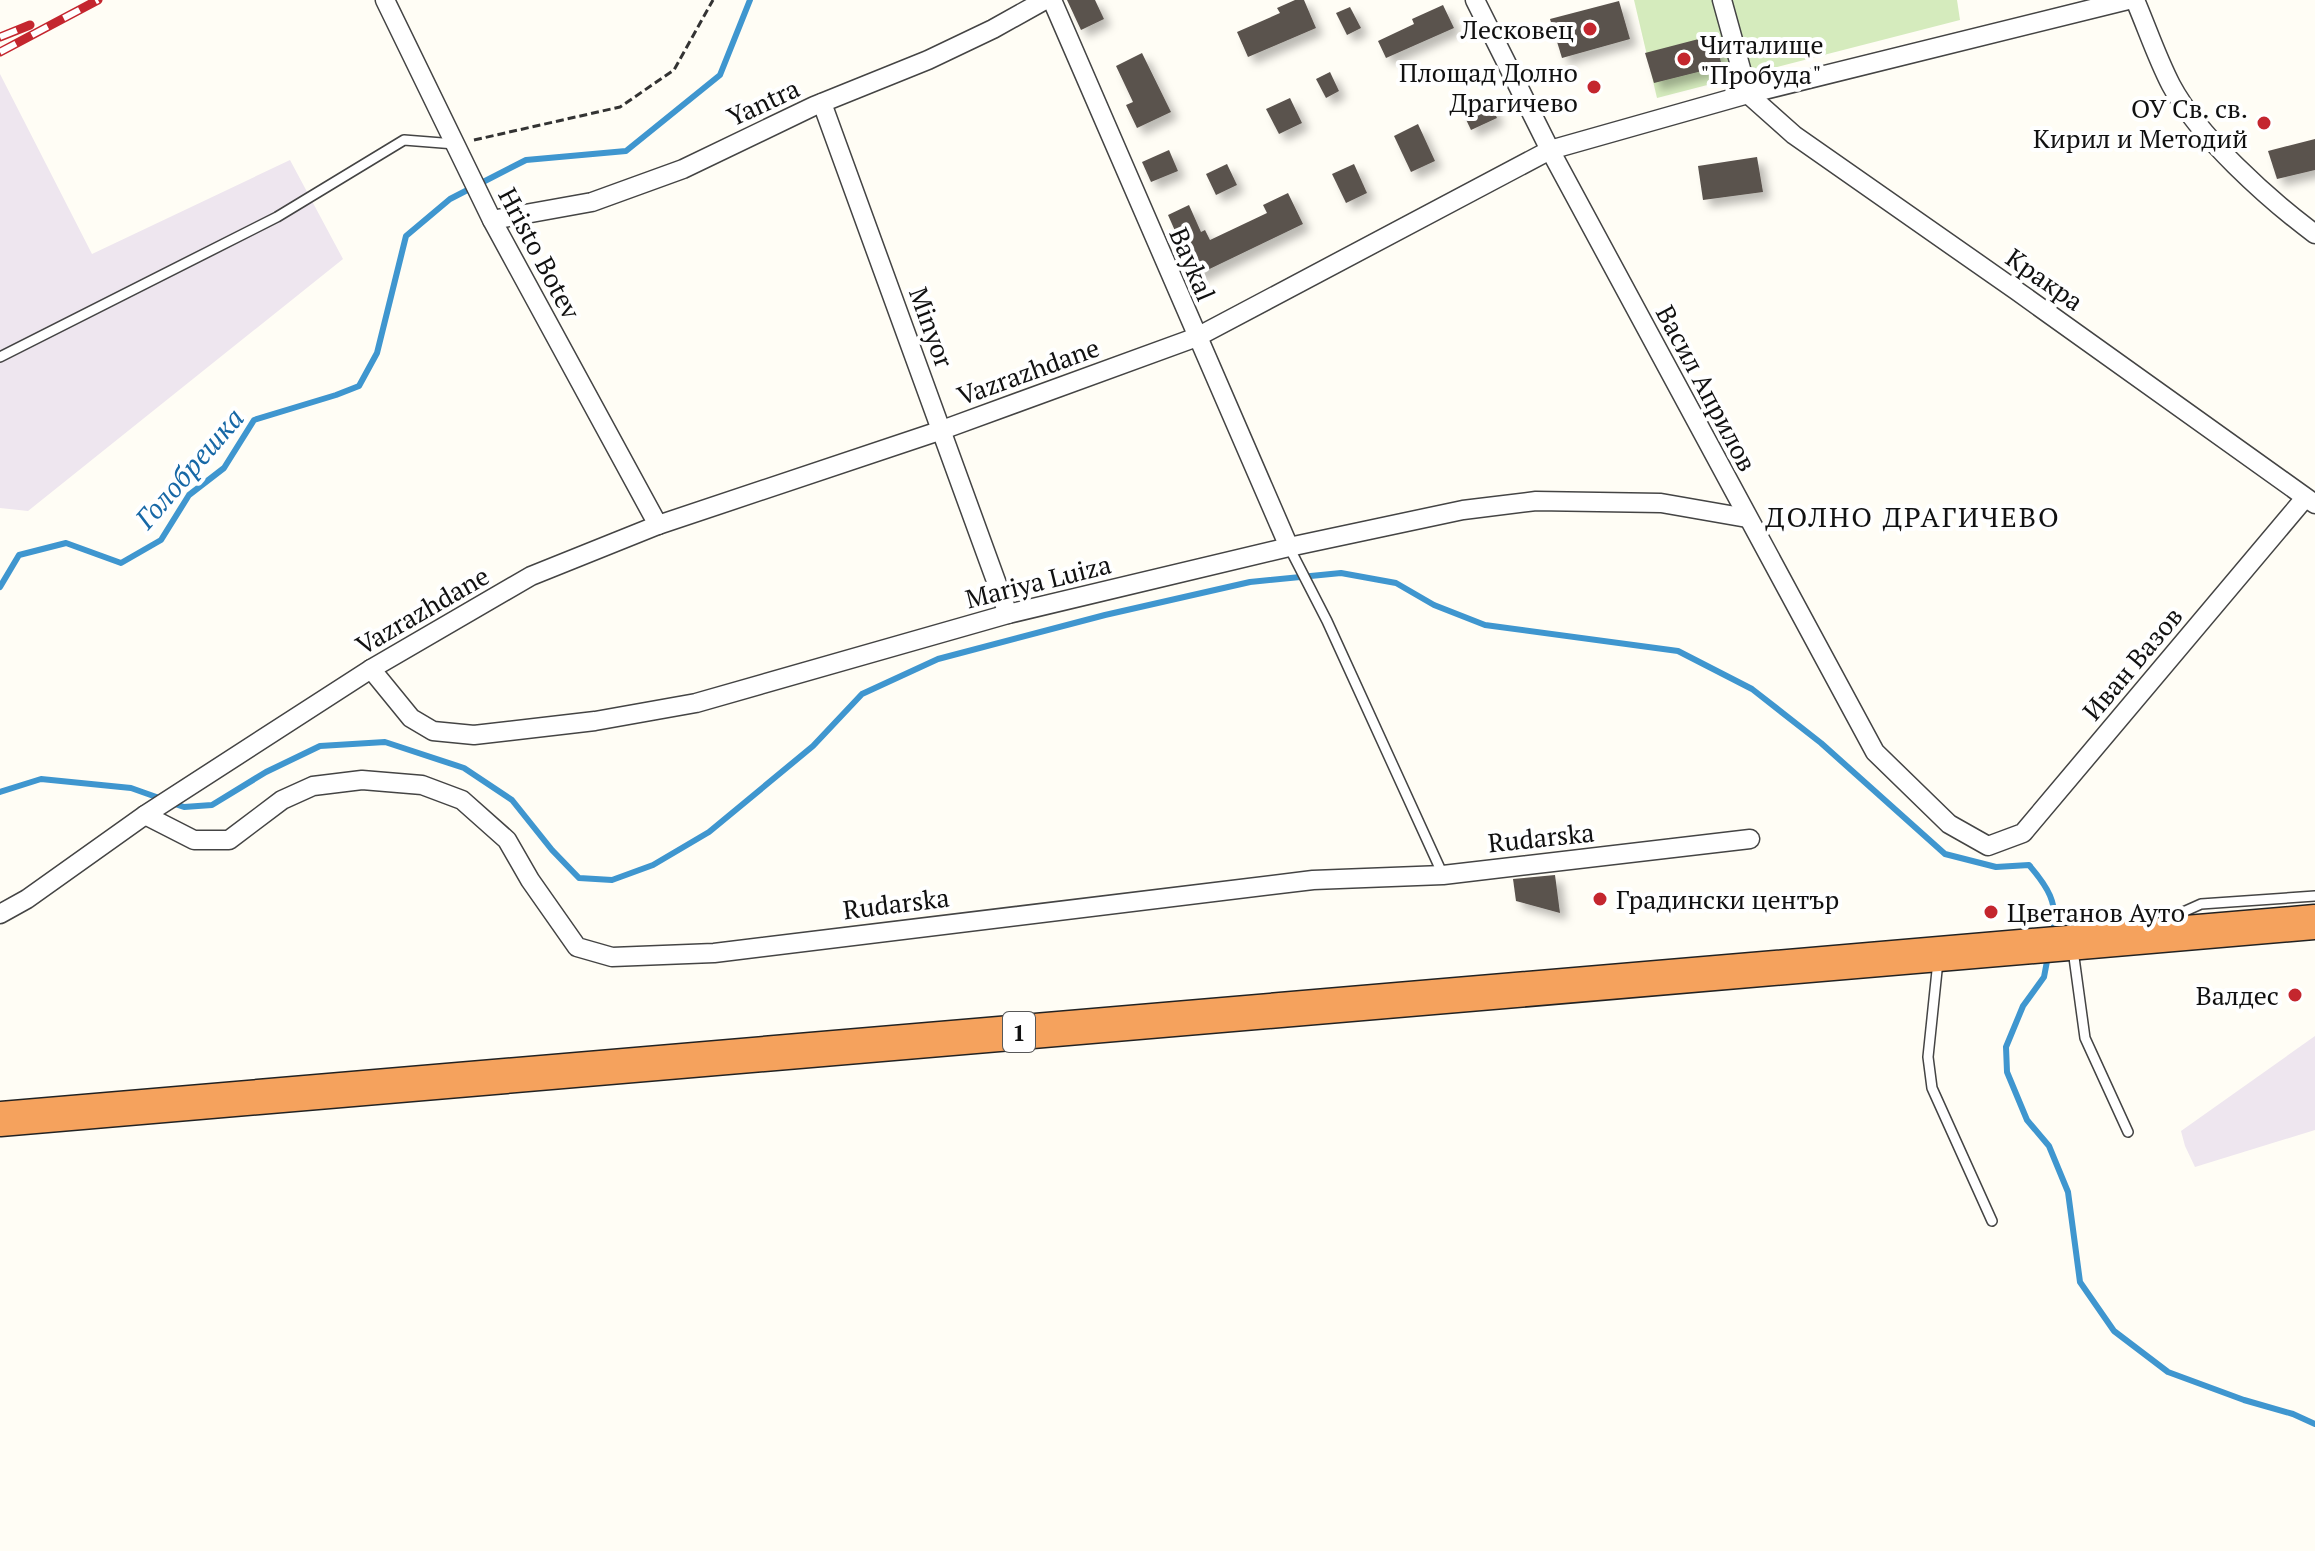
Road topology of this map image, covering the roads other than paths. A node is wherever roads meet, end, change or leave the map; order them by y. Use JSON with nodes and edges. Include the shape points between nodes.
{"nodes":[{"id":1,"x":385,"y":0,"type":"edge"},
{"id":2,"x":1045,"y":0,"type":"edge"},
{"id":3,"x":1052,"y":0,"type":"edge"},
{"id":4,"x":1475,"y":0,"type":"edge"},
{"id":5,"x":1722,"y":0,"type":"edge"},
{"id":6,"x":2128,"y":0,"type":"edge"},
{"id":7,"x":2135,"y":0,"type":"edge"},
{"id":8,"x":1748,"y":94,"type":"junction"},
{"id":9,"x":822,"y":103,"type":"junction"},
{"id":10,"x":1550,"y":150,"type":"junction"},
{"id":11,"x":459,"y":152,"type":"junction"},
{"id":12,"x":490,"y":215,"type":"junction"},
{"id":13,"x":2315,"y":234,"type":"edge"},
{"id":14,"x":1197,"y":337,"type":"junction"},
{"id":15,"x":0,"y":357,"type":"edge"},
{"id":16,"x":942,"y":430,"type":"junction"},
{"id":17,"x":2310,"y":501,"type":"edge"},
{"id":18,"x":1747,"y":518,"type":"junction"},
{"id":19,"x":658,"y":525,"type":"junction"},
{"id":20,"x":1289,"y":547,"type":"junction"},
{"id":21,"x":1008,"y":614,"type":"junction"},
{"id":22,"x":371,"y":669,"type":"junction"},
{"id":23,"x":150,"y":812,"type":"junction"},
{"id":24,"x":1750,"y":839,"type":"dead end"},
{"id":25,"x":1988,"y":846,"type":"joint"},
{"id":26,"x":1443,"y":875,"type":"junction"},
{"id":27,"x":2315,"y":896,"type":"edge"},
{"id":28,"x":0,"y":914,"type":"edge"},
{"id":29,"x":2315,"y":922,"type":"edge"},
{"id":30,"x":2126,"y":938,"type":"junction"},
{"id":31,"x":2058,"y":944,"type":"junction"},
{"id":32,"x":1939,"y":954,"type":"junction"},
{"id":33,"x":0,"y":1119,"type":"edge"},
{"id":34,"x":2128,"y":1132,"type":"dead end"},
{"id":35,"x":1992,"y":1221,"type":"dead end"}],
"edges":[{"from":1,"to":11,"type":"street","name":"Hristo Botev"},
{"from":2,"to":9,"type":"street","name":"Yantra","via":[[928,60]]},
{"from":3,"to":14,"type":"street","name":"Baykal"},
{"from":4,"to":10,"type":"street","name":"Васил Априлов"},
{"from":5,"to":8,"type":"street"},
{"from":6,"to":8,"type":"street","name":"Vazrazhdane"},
{"from":7,"to":13,"type":"street","via":[[2171,86],[2211,140]]},
{"from":8,"to":10,"type":"street","name":"Vazrazhdane"},
{"from":8,"to":17,"type":"street","name":"Кракра","via":[[1794,135]]},
{"from":9,"to":12,"type":"street","name":"Yantra","via":[[683,169],[592,202]]},
{"from":9,"to":16,"type":"street","name":"Minyor"},
{"from":10,"to":14,"type":"street","name":"Vazrazhdane"},
{"from":10,"to":18,"type":"street","name":"Васил Априлов"},
{"from":11,"to":12,"type":"street","name":"Hristo Botev"},
{"from":11,"to":15,"type":"lane","via":[[404,140],[277,217]]},
{"from":12,"to":19,"type":"street","name":"Hristo Botev"},
{"from":14,"to":16,"type":"street","name":"Vazrazhdane"},
{"from":14,"to":20,"type":"street","name":"Baykal"},
{"from":16,"to":19,"type":"street","name":"Vazrazhdane"},
{"from":16,"to":21,"type":"street","name":"Minyor"},
{"from":17,"to":25,"type":"street","name":"Иван Вазов","via":[[2023,833]]},
{"from":18,"to":20,"type":"street","name":"Mariya Luiza","via":[[1661,503],[1536,501],[1463,510]]},
{"from":18,"to":25,"type":"street","name":"Васил Априлов","via":[[1875,752],[1949,824]]},
{"from":19,"to":22,"type":"street","name":"Vazrazhdane","via":[[531,576]]},
{"from":20,"to":21,"type":"street","name":"Mariya Luiza"},
{"from":20,"to":26,"type":"lane"},
{"from":21,"to":22,"type":"street","name":"Mariya Luiza","via":[[696,703],[474,735],[433,731],[411,718]]},
{"from":22,"to":23,"type":"street","name":"Vazrazhdane"},
{"from":23,"to":26,"type":"street","name":"Rudarska","via":[[194,840],[229,840],[282,800],[313,786],[362,780],[422,785],[462,800],[507,840],[577,947],[612,957],[714,953],[1313,880]]},
{"from":23,"to":28,"type":"street","name":"Vazrazhdane"},
{"from":24,"to":26,"type":"street","name":"Rudarska"},
{"from":27,"to":30,"type":"lane","via":[[2201,904]]},
{"from":29,"to":30,"type":"highway","number":"1"},
{"from":30,"to":31,"type":"highway","number":"1"},
{"from":31,"to":32,"type":"highway","number":"1"},
{"from":31,"to":34,"type":"lane","via":[[2085,1038]]},
{"from":32,"to":33,"type":"highway","number":"1"},
{"from":32,"to":35,"type":"lane","via":[[1928,1057],[1932,1088]]}]}
